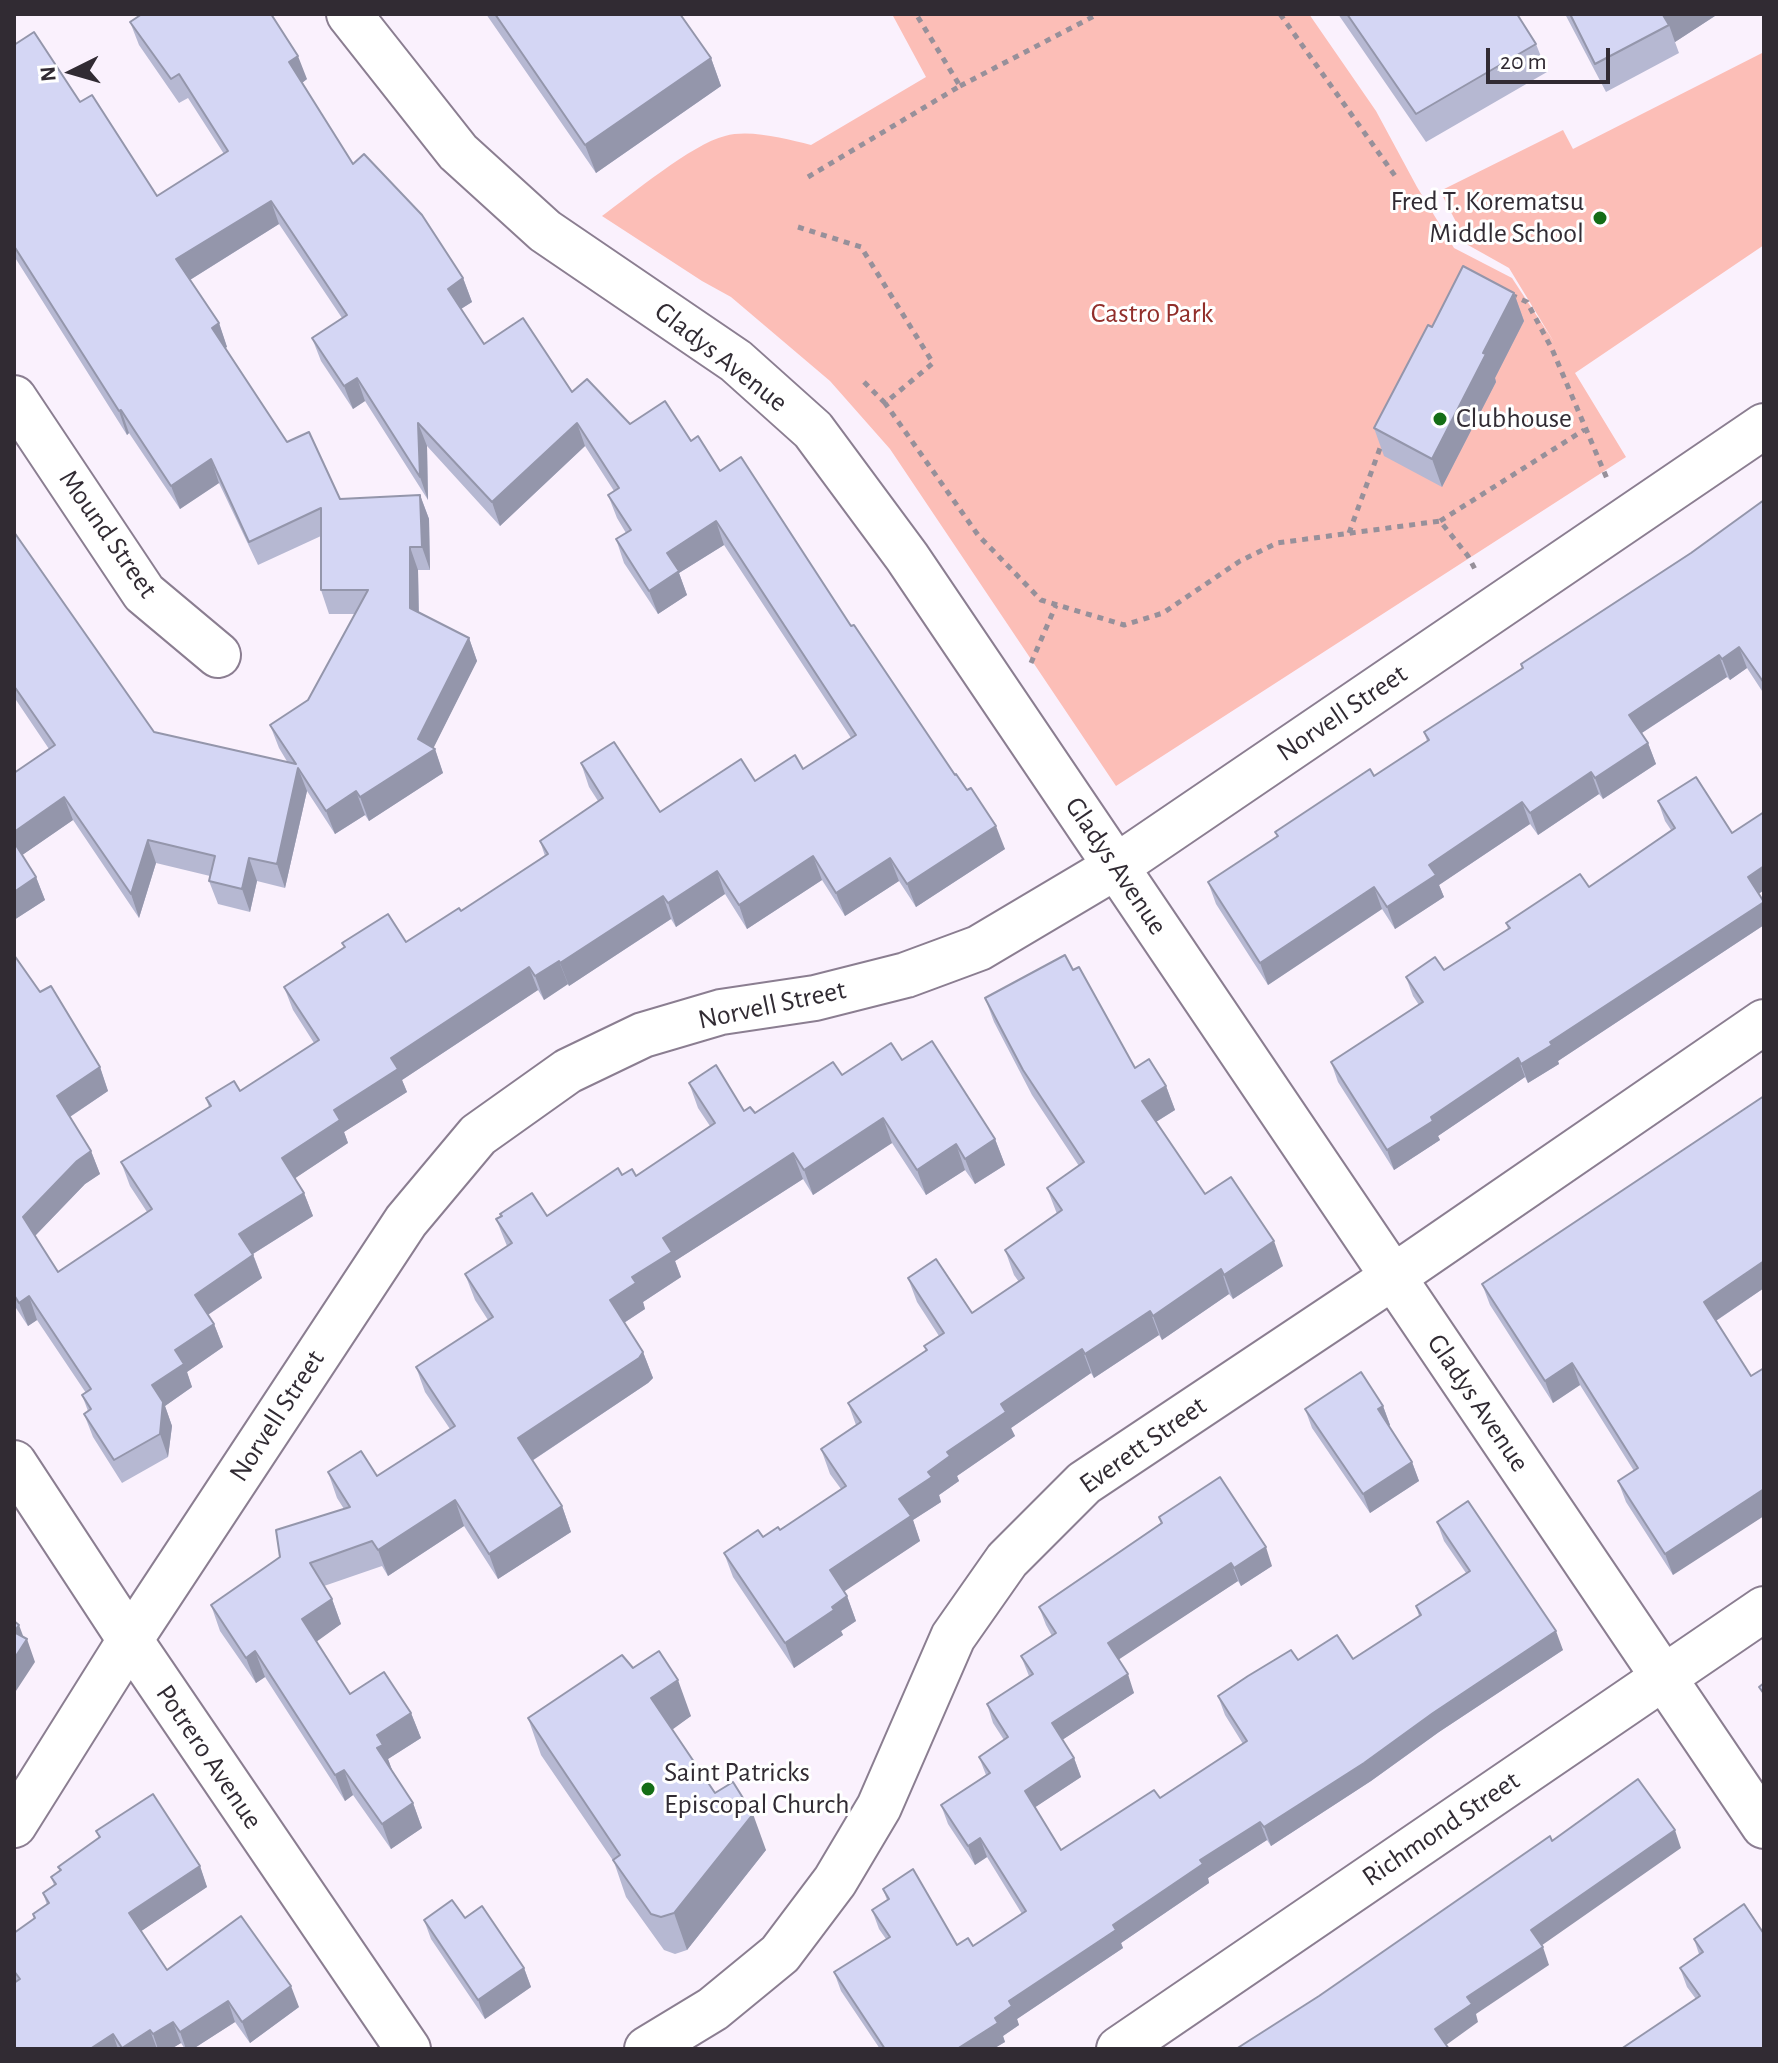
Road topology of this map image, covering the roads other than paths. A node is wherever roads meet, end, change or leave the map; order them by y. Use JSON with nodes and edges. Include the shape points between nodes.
{"nodes":[{"id":1,"x":349,"y":14,"type":"edge"},
{"id":2,"x":14,"y":398,"type":"edge"},
{"id":3,"x":1764,"y":426,"type":"edge"},
{"id":4,"x":218,"y":655,"type":"dead end"},
{"id":5,"x":1117,"y":866,"type":"junction"},
{"id":6,"x":1764,"y":1022,"type":"edge"},
{"id":7,"x":1393,"y":1277,"type":"junction"},
{"id":8,"x":14,"y":1463,"type":"edge"},
{"id":9,"x":1764,"y":1609,"type":"edge"},
{"id":10,"x":130,"y":1640,"type":"junction"},
{"id":11,"x":1663,"y":1677,"type":"junction"},
{"id":12,"x":14,"y":1825,"type":"edge"},
{"id":13,"x":1764,"y":1826,"type":"edge"},
{"id":14,"x":408,"y":2049,"type":"edge"},
{"id":15,"x":647,"y":2049,"type":"edge"},
{"id":16,"x":1119,"y":2049,"type":"edge"}],
"edges":[{"from":1,"to":5,"type":"street","name":"Gladys Avenue","via":[[458,152],[534,221],[736,361],[813,430],[907,557]]},
{"from":2,"to":4,"type":"street","name":"Mound Street","via":[[144,593]]},
{"from":3,"to":5,"type":"street","name":"Norvell Street"},
{"from":5,"to":7,"type":"street","name":"Gladys Avenue"},
{"from":5,"to":10,"type":"street","name":"Norvell Street","via":[[979,948],[906,975],[815,998],[721,1012],[643,1035],[568,1071],[478,1135],[406,1221]]},
{"from":6,"to":7,"type":"street","name":"Everett Street"},
{"from":7,"to":11,"type":"street","name":"Gladys Avenue"},
{"from":7,"to":15,"type":"street","name":"Everett Street","via":[[1084,1483],[1007,1560],[953,1637],[879,1807],[835,1881],[780,1954],[713,2009]]},
{"from":8,"to":10,"type":"street","name":"Potrero Avenue"},
{"from":9,"to":11,"type":"street","name":"Richmond Street"},
{"from":10,"to":12,"type":"street","name":"Norvell Street"},
{"from":10,"to":14,"type":"street","name":"Potrero Avenue"},
{"from":11,"to":13,"type":"street","name":"Gladys Avenue"},
{"from":11,"to":16,"type":"street","name":"Richmond Street"}]}
